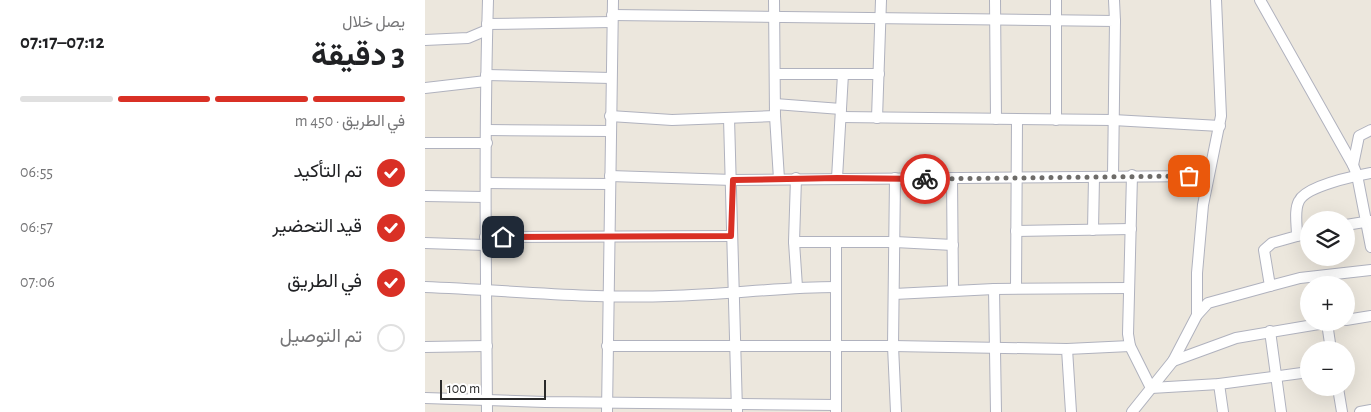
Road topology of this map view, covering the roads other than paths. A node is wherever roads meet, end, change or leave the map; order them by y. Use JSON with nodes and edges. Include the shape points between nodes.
{"nodes":[{"id":1,"x":488,"y":0,"type":"edge"},
{"id":2,"x":613,"y":0,"type":"edge"},
{"id":3,"x":775,"y":0,"type":"edge"},
{"id":4,"x":881,"y":0,"type":"edge"},
{"id":5,"x":995,"y":0,"type":"edge"},
{"id":6,"x":1056,"y":0,"type":"edge"},
{"id":7,"x":1114,"y":0,"type":"edge"},
{"id":8,"x":1217,"y":0,"type":"edge"},
{"id":9,"x":1260,"y":0,"type":"edge"},
{"id":10,"x":774,"y":18,"type":"junction"},
{"id":11,"x":881,"y":18,"type":"junction"},
{"id":12,"x":612,"y":19,"type":"junction"},
{"id":13,"x":995,"y":21,"type":"junction"},
{"id":14,"x":1115,"y":21,"type":"junction"},
{"id":15,"x":1055,"y":22,"type":"junction"},
{"id":16,"x":487,"y":27,"type":"junction"},
{"id":17,"x":425,"y":40,"type":"edge"},
{"id":18,"x":775,"y":74,"type":"junction"},
{"id":19,"x":843,"y":74,"type":"junction"},
{"id":20,"x":879,"y":74,"type":"junction"},
{"id":21,"x":486,"y":78,"type":"junction"},
{"id":22,"x":611,"y":78,"type":"junction"},
{"id":23,"x":425,"y":88,"type":"edge"},
{"id":24,"x":775,"y":104,"type":"junction"},
{"id":25,"x":841,"y":113,"type":"junction"},
{"id":26,"x":610,"y":116,"type":"junction"},
{"id":27,"x":775,"y":116,"type":"junction"},
{"id":28,"x":729,"y":118,"type":"junction"},
{"id":29,"x":877,"y":118,"type":"junction"},
{"id":30,"x":996,"y":119,"type":"junction"},
{"id":31,"x":1017,"y":120,"type":"junction"},
{"id":32,"x":1056,"y":120,"type":"junction"},
{"id":33,"x":1113,"y":120,"type":"junction"},
{"id":34,"x":1220,"y":126,"type":"junction"},
{"id":35,"x":487,"y":130,"type":"junction"},
{"id":36,"x":1371,"y":130,"type":"edge"},
{"id":37,"x":609,"y":131,"type":"junction"},
{"id":38,"x":425,"y":143,"type":"edge"},
{"id":39,"x":487,"y":143,"type":"junction"},
{"id":40,"x":1355,"y":170,"type":"junction"},
{"id":41,"x":1371,"y":173,"type":"edge"},
{"id":42,"x":1113,"y":175,"type":"junction"},
{"id":43,"x":1132,"y":175,"type":"junction"},
{"id":44,"x":1208,"y":176,"type":"junction"},
{"id":45,"x":1094,"y":177,"type":"junction"},
{"id":46,"x":796,"y":178,"type":"junction"},
{"id":47,"x":837,"y":178,"type":"junction"},
{"id":48,"x":895,"y":178,"type":"junction"},
{"id":49,"x":952,"y":178,"type":"junction"},
{"id":50,"x":1016,"y":178,"type":"junction"},
{"id":51,"x":779,"y":179,"type":"junction"},
{"id":52,"x":610,"y":180,"type":"junction"},
{"id":53,"x":733,"y":180,"type":"junction"},
{"id":54,"x":486,"y":183,"type":"junction"},
{"id":55,"x":425,"y":196,"type":"edge"},
{"id":56,"x":485,"y":197,"type":"junction"},
{"id":57,"x":1369,"y":222,"type":"edge"},
{"id":58,"x":1355,"y":224,"type":"edge"},
{"id":59,"x":1131,"y":229,"type":"junction"},
{"id":60,"x":1093,"y":230,"type":"junction"},
{"id":61,"x":1016,"y":231,"type":"junction"},
{"id":62,"x":1300,"y":235,"type":"edge"},
{"id":63,"x":731,"y":236,"type":"junction"},
{"id":64,"x":1297,"y":236,"type":"junction"},
{"id":65,"x":608,"y":238,"type":"junction"},
{"id":66,"x":485,"y":241,"type":"junction"},
{"id":67,"x":794,"y":242,"type":"junction"},
{"id":68,"x":837,"y":242,"type":"junction"},
{"id":69,"x":895,"y":242,"type":"junction"},
{"id":70,"x":425,"y":243,"type":"edge"},
{"id":71,"x":953,"y":245,"type":"junction"},
{"id":72,"x":1371,"y":247,"type":"edge"},
{"id":73,"x":1371,"y":270,"type":"edge"},
{"id":74,"x":1270,"y":286,"type":"junction"},
{"id":75,"x":425,"y":287,"type":"edge"},
{"id":76,"x":797,"y":287,"type":"junction"},
{"id":77,"x":836,"y":287,"type":"junction"},
{"id":78,"x":1016,"y":288,"type":"junction"},
{"id":79,"x":1128,"y":288,"type":"junction"},
{"id":80,"x":994,"y":289,"type":"junction"},
{"id":81,"x":488,"y":290,"type":"junction"},
{"id":82,"x":953,"y":290,"type":"junction"},
{"id":83,"x":734,"y":291,"type":"junction"},
{"id":84,"x":894,"y":294,"type":"junction"},
{"id":85,"x":607,"y":296,"type":"junction"},
{"id":86,"x":1197,"y":315,"type":"junction"},
{"id":87,"x":1371,"y":316,"type":"edge"},
{"id":88,"x":1355,"y":319,"type":"edge"},
{"id":89,"x":1300,"y":327,"type":"edge"},
{"id":90,"x":1270,"y":331,"type":"junction"},
{"id":91,"x":487,"y":346,"type":"junction"},
{"id":92,"x":607,"y":346,"type":"junction"},
{"id":93,"x":893,"y":346,"type":"junction"},
{"id":94,"x":1130,"y":346,"type":"junction"},
{"id":95,"x":425,"y":347,"type":"edge"},
{"id":96,"x":837,"y":347,"type":"junction"},
{"id":97,"x":996,"y":347,"type":"junction"},
{"id":98,"x":737,"y":348,"type":"junction"},
{"id":99,"x":1067,"y":349,"type":"junction"},
{"id":100,"x":1173,"y":361,"type":"junction"},
{"id":101,"x":1300,"y":373,"type":"edge"},
{"id":102,"x":1276,"y":376,"type":"junction"},
{"id":103,"x":1219,"y":384,"type":"junction"},
{"id":104,"x":1151,"y":388,"type":"junction"},
{"id":105,"x":1339,"y":396,"type":"edge"},
{"id":106,"x":425,"y":398,"type":"edge"},
{"id":107,"x":487,"y":400,"type":"junction"},
{"id":108,"x":607,"y":407,"type":"edge"},
{"id":109,"x":737,"y":409,"type":"edge"},
{"id":110,"x":836,"y":409,"type":"edge"},
{"id":111,"x":1371,"y":410,"type":"edge"},
{"id":112,"x":487,"y":412,"type":"edge"},
{"id":113,"x":895,"y":412,"type":"edge"},
{"id":114,"x":996,"y":412,"type":"edge"},
{"id":115,"x":1071,"y":412,"type":"edge"},
{"id":116,"x":1132,"y":412,"type":"edge"},
{"id":117,"x":1223,"y":412,"type":"edge"},
{"id":118,"x":1281,"y":412,"type":"edge"},
{"id":119,"x":1342,"y":412,"type":"edge"},
{"id":120,"x":1360,"y":412,"type":"edge"}],
"edges":[{"from":1,"to":16,"type":"street"},
{"from":2,"to":12,"type":"street"},
{"from":3,"to":10,"type":"street"},
{"from":4,"to":11,"type":"street"},
{"from":5,"to":13,"type":"street"},
{"from":6,"to":15,"type":"street"},
{"from":7,"to":14,"type":"street"},
{"from":8,"to":34,"type":"street"},
{"from":9,"to":40,"type":"street"},
{"from":10,"to":11,"type":"street"},
{"from":10,"to":12,"type":"street"},
{"from":10,"to":18,"type":"street"},
{"from":11,"to":13,"type":"street"},
{"from":11,"to":20,"type":"street"},
{"from":12,"to":16,"type":"street"},
{"from":12,"to":22,"type":"street"},
{"from":13,"to":15,"type":"street"},
{"from":13,"to":30,"type":"street"},
{"from":14,"to":15,"type":"street"},
{"from":14,"to":33,"type":"street"},
{"from":15,"to":32,"type":"street"},
{"from":16,"to":17,"type":"street","via":[[468,38]]},
{"from":16,"to":21,"type":"street"},
{"from":18,"to":19,"type":"street"},
{"from":18,"to":24,"type":"street"},
{"from":19,"to":20,"type":"street"},
{"from":19,"to":25,"type":"street"},
{"from":20,"to":29,"type":"street"},
{"from":21,"to":22,"type":"street"},
{"from":21,"to":23,"type":"street"},
{"from":21,"to":35,"type":"street"},
{"from":22,"to":26,"type":"street"},
{"from":24,"to":25,"type":"street"},
{"from":24,"to":27,"type":"street"},
{"from":25,"to":29,"type":"street"},
{"from":25,"to":47,"type":"street"},
{"from":26,"to":28,"type":"street","via":[[672,120]]},
{"from":26,"to":37,"type":"street"},
{"from":27,"to":28,"type":"street"},
{"from":27,"to":51,"type":"street"},
{"from":28,"to":53,"type":"street"},
{"from":29,"to":30,"type":"street"},
{"from":30,"to":31,"type":"street"},
{"from":31,"to":32,"type":"street"},
{"from":31,"to":50,"type":"street"},
{"from":32,"to":33,"type":"street"},
{"from":33,"to":34,"type":"street"},
{"from":33,"to":42,"type":"street"},
{"from":34,"to":44,"type":"street"},
{"from":35,"to":37,"type":"street"},
{"from":35,"to":39,"type":"street"},
{"from":36,"to":40,"type":"street","via":[[1359,136]]},
{"from":37,"to":52,"type":"street"},
{"from":38,"to":39,"type":"street"},
{"from":39,"to":54,"type":"street"},
{"from":40,"to":41,"type":"street"},
{"from":40,"to":57,"type":"street"},
{"from":40,"to":64,"type":"street","via":[[1299,198]]},
{"from":42,"to":43,"type":"street"},
{"from":42,"to":45,"type":"street"},
{"from":43,"to":44,"type":"street"},
{"from":43,"to":59,"type":"street"},
{"from":44,"to":86,"type":"street","via":[[1197,273]]},
{"from":45,"to":50,"type":"street"},
{"from":45,"to":60,"type":"street"},
{"from":46,"to":47,"type":"street"},
{"from":46,"to":51,"type":"street"},
{"from":46,"to":67,"type":"street"},
{"from":47,"to":48,"type":"street"},
{"from":48,"to":49,"type":"street"},
{"from":48,"to":69,"type":"street"},
{"from":49,"to":50,"type":"street"},
{"from":49,"to":71,"type":"street"},
{"from":50,"to":61,"type":"street"},
{"from":51,"to":53,"type":"street"},
{"from":52,"to":53,"type":"street"},
{"from":52,"to":54,"type":"street"},
{"from":52,"to":65,"type":"street"},
{"from":53,"to":63,"type":"street"},
{"from":54,"to":56,"type":"street"},
{"from":55,"to":56,"type":"street"},
{"from":56,"to":66,"type":"street"},
{"from":57,"to":58,"type":"street"},
{"from":57,"to":72,"type":"street"},
{"from":59,"to":60,"type":"street"},
{"from":59,"to":79,"type":"street"},
{"from":60,"to":61,"type":"street"},
{"from":61,"to":78,"type":"street"},
{"from":62,"to":64,"type":"street"},
{"from":63,"to":65,"type":"street"},
{"from":63,"to":83,"type":"street"},
{"from":64,"to":74,"type":"street","via":[[1272,243],[1264,250]]},
{"from":65,"to":66,"type":"street"},
{"from":65,"to":85,"type":"street"},
{"from":66,"to":70,"type":"street"},
{"from":66,"to":81,"type":"street"},
{"from":67,"to":68,"type":"street"},
{"from":67,"to":76,"type":"street"},
{"from":68,"to":69,"type":"street"},
{"from":68,"to":77,"type":"street"},
{"from":69,"to":71,"type":"street"},
{"from":69,"to":84,"type":"street"},
{"from":71,"to":82,"type":"street"},
{"from":73,"to":74,"type":"street","via":[[1300,278]]},
{"from":74,"to":86,"type":"street","via":[[1208,303]]},
{"from":75,"to":81,"type":"street"},
{"from":76,"to":77,"type":"street"},
{"from":76,"to":83,"type":"street"},
{"from":77,"to":96,"type":"street"},
{"from":78,"to":79,"type":"street"},
{"from":78,"to":80,"type":"street"},
{"from":79,"to":94,"type":"street"},
{"from":80,"to":82,"type":"street"},
{"from":80,"to":97,"type":"street"},
{"from":81,"to":85,"type":"street"},
{"from":81,"to":91,"type":"street"},
{"from":82,"to":84,"type":"street"},
{"from":83,"to":85,"type":"street"},
{"from":83,"to":98,"type":"street"},
{"from":84,"to":93,"type":"street"},
{"from":85,"to":92,"type":"street"},
{"from":86,"to":100,"type":"street"},
{"from":87,"to":88,"type":"street"},
{"from":89,"to":90,"type":"street"},
{"from":90,"to":100,"type":"street","via":[[1225,341]]},
{"from":90,"to":102,"type":"street"},
{"from":91,"to":95,"type":"street"},
{"from":91,"to":107,"type":"street"},
{"from":92,"to":98,"type":"street"},
{"from":92,"to":108,"type":"street"},
{"from":93,"to":96,"type":"street"},
{"from":93,"to":97,"type":"street"},
{"from":93,"to":113,"type":"street"},
{"from":94,"to":99,"type":"street"},
{"from":94,"to":104,"type":"street"},
{"from":96,"to":98,"type":"street"},
{"from":96,"to":110,"type":"street"},
{"from":97,"to":99,"type":"street"},
{"from":97,"to":114,"type":"street"},
{"from":98,"to":109,"type":"street"},
{"from":99,"to":115,"type":"street"},
{"from":100,"to":104,"type":"street"},
{"from":101,"to":102,"type":"street"},
{"from":102,"to":103,"type":"street"},
{"from":102,"to":118,"type":"street"},
{"from":103,"to":104,"type":"street"},
{"from":103,"to":117,"type":"street"},
{"from":104,"to":116,"type":"street"},
{"from":105,"to":119,"type":"street"},
{"from":106,"to":107,"type":"street"},
{"from":107,"to":108,"type":"street"},
{"from":107,"to":112,"type":"street"},
{"from":108,"to":109,"type":"street"},
{"from":109,"to":110,"type":"street"},
{"from":111,"to":120,"type":"street"}]}
